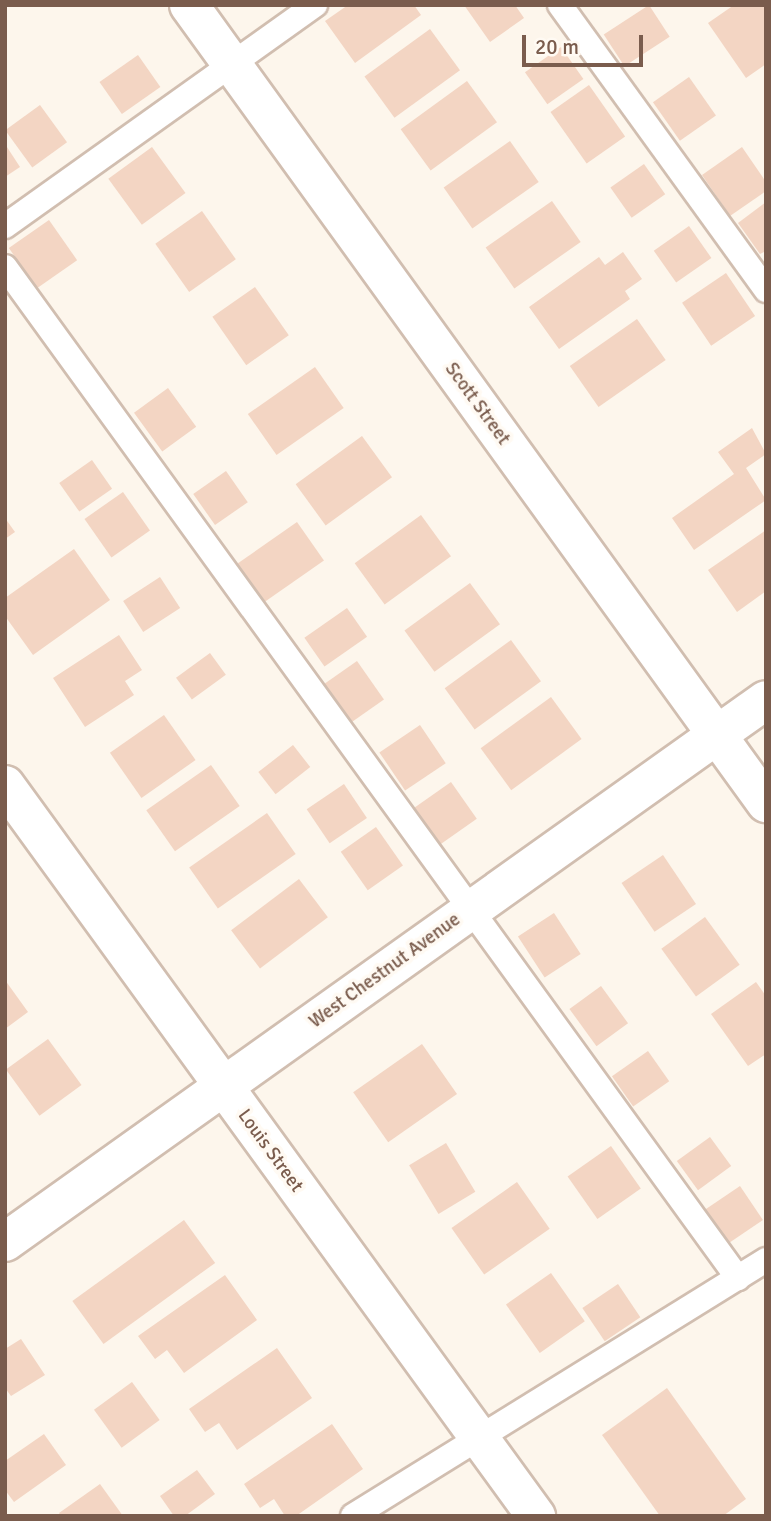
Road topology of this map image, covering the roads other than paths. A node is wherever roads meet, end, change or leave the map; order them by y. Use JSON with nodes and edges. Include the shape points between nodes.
{"nodes":[{"id":1,"x":188,"y":5,"type":"edge"},
{"id":2,"x":315,"y":5,"type":"edge"},
{"id":3,"x":561,"y":5,"type":"edge"},
{"id":4,"x":232,"y":64,"type":"junction"},
{"id":5,"x":5,"y":226,"type":"edge"},
{"id":6,"x":5,"y":267,"type":"edge"},
{"id":7,"x":766,"y":290,"type":"edge"},
{"id":8,"x":766,"y":700,"type":"edge"},
{"id":9,"x":717,"y":735,"type":"junction"},
{"id":10,"x":5,"y":785,"type":"edge"},
{"id":11,"x":766,"y":803,"type":"edge"},
{"id":12,"x":470,"y":911,"type":"junction"},
{"id":13,"x":224,"y":1087,"type":"junction"},
{"id":14,"x":5,"y":1242,"type":"edge"},
{"id":15,"x":766,"y":1260,"type":"edge"},
{"id":16,"x":738,"y":1278,"type":"junction"},
{"id":17,"x":479,"y":1438,"type":"junction"},
{"id":18,"x":353,"y":1516,"type":"edge"},
{"id":19,"x":536,"y":1516,"type":"edge"}],
"edges":[{"from":1,"to":4,"type":"street","name":"Scott Street"},
{"from":2,"to":4,"type":"lane"},
{"from":3,"to":7,"type":"lane"},
{"from":4,"to":5,"type":"lane"},
{"from":4,"to":9,"type":"street","name":"Scott Street"},
{"from":6,"to":12,"type":"lane"},
{"from":8,"to":9,"type":"street","name":"West Chestnut Avenue"},
{"from":9,"to":11,"type":"street","name":"Scott Street"},
{"from":9,"to":12,"type":"street","name":"West Chestnut Avenue"},
{"from":10,"to":13,"type":"street","name":"Louis Street"},
{"from":12,"to":13,"type":"street","name":"West Chestnut Avenue"},
{"from":12,"to":16,"type":"lane"},
{"from":13,"to":14,"type":"street","name":"West Chestnut Avenue"},
{"from":13,"to":17,"type":"street","name":"Louis Street"},
{"from":15,"to":16,"type":"lane"},
{"from":16,"to":17,"type":"lane"},
{"from":17,"to":18,"type":"lane"},
{"from":17,"to":19,"type":"street","name":"Louis Street"}]}
